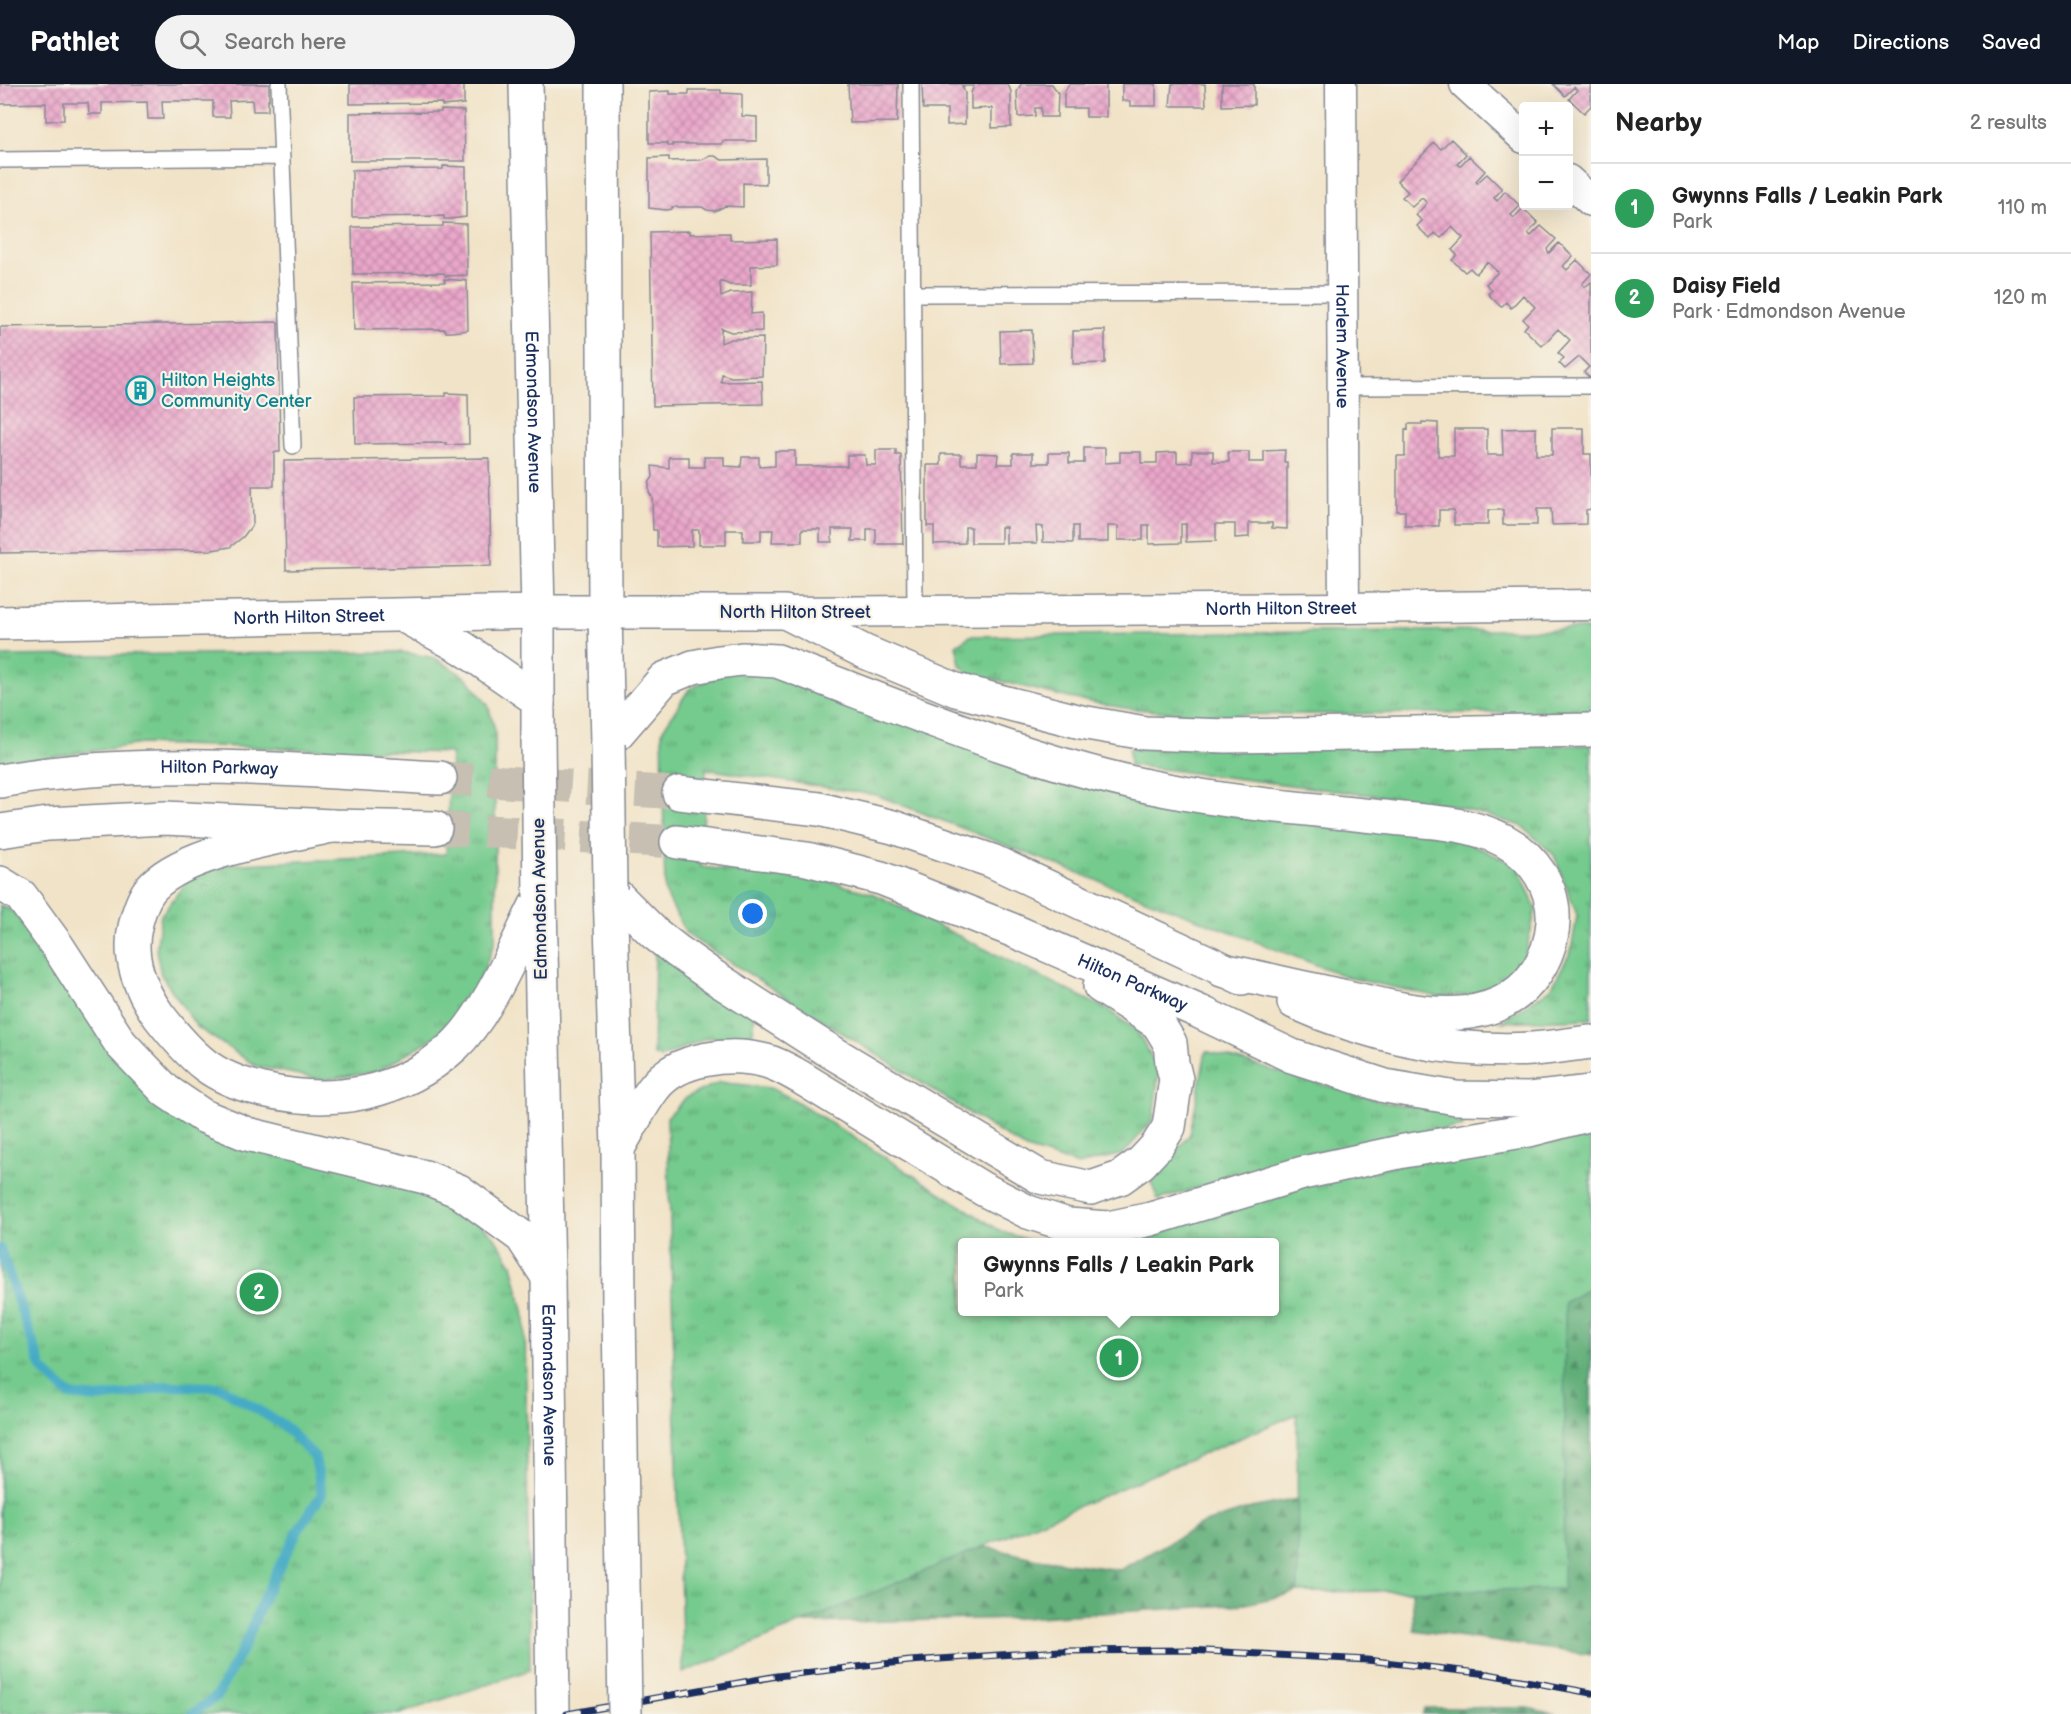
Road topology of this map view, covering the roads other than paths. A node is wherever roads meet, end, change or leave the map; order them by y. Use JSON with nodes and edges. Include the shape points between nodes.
{"nodes":[{"id":1,"x":279,"y":84,"type":"edge"},
{"id":2,"x":526,"y":84,"type":"edge"},
{"id":3,"x":603,"y":84,"type":"edge"},
{"id":4,"x":911,"y":84,"type":"edge"},
{"id":5,"x":1341,"y":84,"type":"edge"},
{"id":6,"x":1465,"y":84,"type":"edge"},
{"id":7,"x":1519,"y":133,"type":"edge"},
{"id":8,"x":282,"y":157,"type":"junction"},
{"id":9,"x":0,"y":160,"type":"edge"},
{"id":10,"x":1573,"y":184,"type":"edge"},
{"id":11,"x":1591,"y":201,"type":"edge"},
{"id":12,"x":1342,"y":293,"type":"junction"},
{"id":13,"x":913,"y":294,"type":"junction"},
{"id":14,"x":1591,"y":386,"type":"edge"},
{"id":15,"x":1343,"y":387,"type":"junction"},
{"id":16,"x":293,"y":446,"type":"dead end"},
{"id":17,"x":1591,"y":604,"type":"edge"},
{"id":18,"x":1344,"y":608,"type":"junction"},
{"id":19,"x":915,"y":611,"type":"junction"},
{"id":20,"x":538,"y":612,"type":"junction"},
{"id":21,"x":605,"y":612,"type":"junction"},
{"id":22,"x":785,"y":612,"type":"junction"},
{"id":23,"x":403,"y":615,"type":"junction"},
{"id":24,"x":0,"y":623,"type":"edge"},
{"id":25,"x":538,"y":700,"type":"junction"},
{"id":26,"x":1591,"y":730,"type":"edge"},
{"id":27,"x":608,"y":744,"type":"junction"},
{"id":28,"x":440,"y":778,"type":"tunnel mouth"},
{"id":29,"x":0,"y":781,"type":"edge"},
{"id":30,"x":679,"y":793,"type":"tunnel mouth"},
{"id":31,"x":332,"y":826,"type":"junction"},
{"id":32,"x":435,"y":828,"type":"tunnel mouth"},
{"id":33,"x":0,"y":831,"type":"edge"},
{"id":34,"x":677,"y":842,"type":"tunnel mouth"},
{"id":35,"x":0,"y":883,"type":"edge"},
{"id":36,"x":610,"y":890,"type":"junction"},
{"id":37,"x":540,"y":897,"type":"junction"},
{"id":38,"x":1012,"y":930,"type":"junction"},
{"id":39,"x":1222,"y":970,"type":"junction"},
{"id":40,"x":1591,"y":1042,"type":"edge"},
{"id":41,"x":1591,"y":1092,"type":"edge"},
{"id":42,"x":1591,"y":1114,"type":"edge"},
{"id":43,"x":618,"y":1148,"type":"junction"},
{"id":44,"x":548,"y":1277,"type":"junction"},
{"id":45,"x":553,"y":1714,"type":"edge"},
{"id":46,"x":625,"y":1714,"type":"edge"}],
"edges":[{"from":1,"to":8,"type":"lane"},
{"from":2,"to":20,"type":"main road","name":"Edmondson Avenue"},
{"from":3,"to":21,"type":"main road"},
{"from":4,"to":13,"type":"lane"},
{"from":5,"to":12,"type":"street","name":"Harlem Avenue"},
{"from":6,"to":7,"type":"street"},
{"from":8,"to":9,"type":"lane"},
{"from":8,"to":16,"type":"lane"},
{"from":10,"to":11,"type":"street"},
{"from":12,"to":13,"type":"lane"},
{"from":12,"to":15,"type":"street","name":"Harlem Avenue"},
{"from":13,"to":19,"type":"lane"},
{"from":14,"to":15,"type":"lane"},
{"from":15,"to":18,"type":"street","name":"Harlem Avenue"},
{"from":17,"to":18,"type":"street","name":"North Hilton Street"},
{"from":18,"to":19,"type":"street","name":"North Hilton Street"},
{"from":19,"to":22,"type":"street","name":"North Hilton Street"},
{"from":20,"to":21,"type":"main road","name":"North Hilton Street"},
{"from":20,"to":23,"type":"main road","name":"North Hilton Street"},
{"from":20,"to":25,"type":"main road","name":"Edmondson Avenue"},
{"from":21,"to":22,"type":"main road","name":"North Hilton Street"},
{"from":21,"to":27,"type":"main road"},
{"from":22,"to":26,"type":"main road","via":[[864,652],[956,690],[1081,722],[1145,733],[1226,736]]},
{"from":23,"to":24,"type":"main road","name":"North Hilton Street"},
{"from":23,"to":25,"type":"main road","via":[[464,648]]},
{"from":25,"to":37,"type":"main road","name":"Edmondson Avenue","bridge":true},
{"from":27,"to":36,"type":"main road","bridge":true},
{"from":27,"to":39,"type":"main road","via":[[664,680],[693,667],[719,662],[777,661],[1007,746],[1101,775],[1254,804],[1479,829],[1528,857],[1544,880],[1554,908],[1550,945],[1527,986],[1505,1001],[1475,1012],[1442,1014],[1396,1008]]},
{"from":28,"to":29,"type":"main road","name":"Hilton Parkway","via":[[165,766],[45,773]]},
{"from":30,"to":39,"type":"main road","via":[[819,810],[893,826],[992,861]]},
{"from":31,"to":32,"type":"main road"},
{"from":31,"to":33,"type":"main road","via":[[165,818],[48,824]]},
{"from":31,"to":37,"type":"main road","via":[[194,861],[152,886],[138,912],[132,940],[136,973],[151,1005],[176,1040],[207,1067],[240,1084],[287,1095],[328,1098],[380,1090],[419,1073],[455,1045],[486,1006]]},
{"from":34,"to":38,"type":"main road","name":"Hilton Parkway","via":[[807,860],[881,878]]},
{"from":35,"to":44,"type":"main road","via":[[21,896],[121,1044],[166,1090],[203,1116],[247,1134],[425,1177],[459,1191],[522,1237]]},
{"from":36,"to":38,"type":"main road","via":[[654,933],[714,977],[1020,1166],[1040,1177],[1091,1188],[1120,1178],[1141,1163],[1169,1127],[1176,1079],[1170,1043],[1158,1023]]},
{"from":36,"to":43,"type":"main road"},
{"from":37,"to":44,"type":"main road","name":"Edmondson Avenue"},
{"from":38,"to":41,"type":"main road","name":"Hilton Parkway","via":[[1293,1056],[1384,1086],[1456,1098],[1529,1099]]},
{"from":39,"to":40,"type":"main road","via":[[1316,1012],[1401,1038],[1459,1047],[1519,1049]]},
{"from":42,"to":43,"type":"main road","via":[[1529,1130],[1303,1173],[1151,1219],[1108,1228],[1068,1225],[1028,1212],[768,1061],[735,1056],[699,1060],[676,1071],[655,1086]]},
{"from":43,"to":46,"type":"main road","bridge":true},
{"from":44,"to":45,"type":"main road","name":"Edmondson Avenue"}]}
